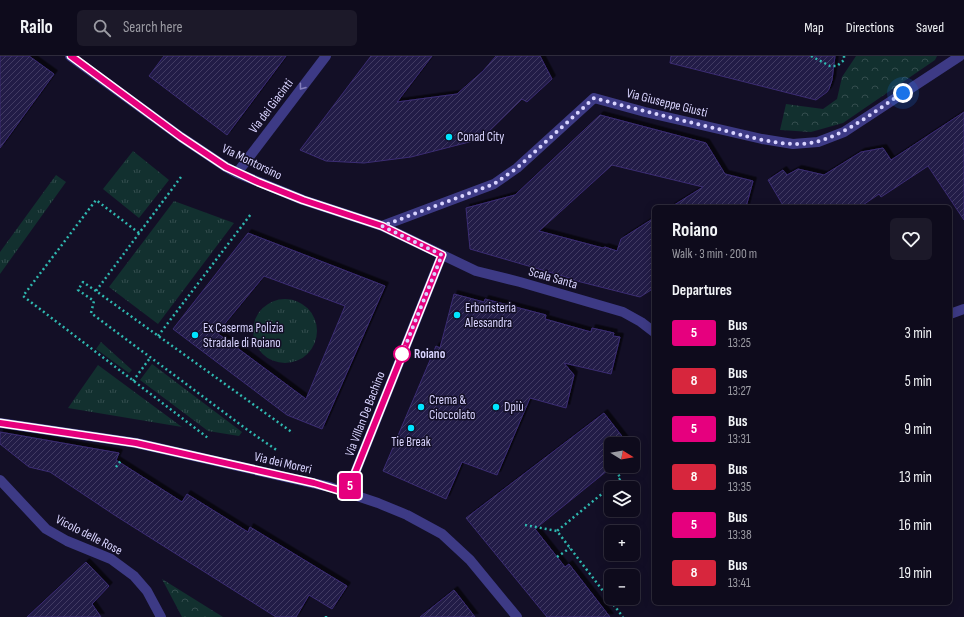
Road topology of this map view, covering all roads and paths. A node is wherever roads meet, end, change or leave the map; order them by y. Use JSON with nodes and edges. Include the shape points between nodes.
{"nodes":[{"id":1,"x":70,"y":56,"type":"edge"},
{"id":2,"x":326,"y":56,"type":"edge"},
{"id":3,"x":811,"y":56,"type":"edge"},
{"id":4,"x":844,"y":56,"type":"edge"},
{"id":5,"x":960,"y":56,"type":"edge"},
{"id":6,"x":237,"y":172,"type":"junction"},
{"id":7,"x":181,"y":177,"type":"dead end"},
{"id":8,"x":251,"y":214,"type":"dead end"},
{"id":9,"x":382,"y":226,"type":"junction"},
{"id":10,"x":139,"y":233,"type":"junction"},
{"id":11,"x":442,"y":255,"type":"junction"},
{"id":12,"x":96,"y":291,"type":"junction"},
{"id":13,"x":964,"y":309,"type":"edge"},
{"id":14,"x":952,"y":313,"type":"edge"},
{"id":15,"x":652,"y":330,"type":"edge"},
{"id":16,"x":158,"y":336,"type":"junction"},
{"id":17,"x":150,"y":358,"type":"junction"},
{"id":18,"x":133,"y":381,"type":"junction"},
{"id":19,"x":0,"y":423,"type":"edge"},
{"id":20,"x":293,"y":433,"type":"dead end"},
{"id":21,"x":208,"y":438,"type":"dead end"},
{"id":22,"x":278,"y":451,"type":"dead end"},
{"id":23,"x":123,"y":458,"type":"dead end"},
{"id":24,"x":116,"y":467,"type":"dead end"},
{"id":25,"x":617,"y":473,"type":"edge"},
{"id":26,"x":0,"y":480,"type":"edge"},
{"id":27,"x":347,"y":493,"type":"junction"},
{"id":28,"x":525,"y":525,"type":"dead end"},
{"id":29,"x":557,"y":531,"type":"junction"},
{"id":30,"x":570,"y":548,"type":"junction"},
{"id":31,"x":557,"y":557,"type":"dead end"},
{"id":32,"x":622,"y":616,"type":"edge"},
{"id":33,"x":161,"y":617,"type":"edge"},
{"id":34,"x":517,"y":617,"type":"edge"}],
"edges":[{"from":1,"to":6,"type":"street","name":"Via Montorsino","via":[[181,137]]},
{"from":2,"to":6,"type":"street","name":"Via dei Giacinti","one_way":true},
{"from":3,"to":4,"type":"path","via":[[830,66],[837,66],[844,60]]},
{"from":5,"to":9,"type":"street","name":"Via Giuseppe Giusti","via":[[844,132],[818,142],[792,144],[762,139],[594,98],[517,168],[494,184]]},
{"from":6,"to":9,"type":"street","name":"Via Montorsino","via":[[303,200]]},
{"from":7,"to":10,"type":"path"},
{"from":8,"to":16,"type":"path"},
{"from":9,"to":11,"type":"street","name":"Via Montorsino"},
{"from":10,"to":12,"type":"path"},
{"from":10,"to":18,"type":"path","via":[[96,200],[23,296]]},
{"from":11,"to":15,"type":"street","name":"Scala Santa","via":[[476,271],[623,312]]},
{"from":11,"to":27,"type":"street","name":"Via Villan De Bachino"},
{"from":12,"to":16,"type":"path"},
{"from":12,"to":17,"type":"path","via":[[83,282],[78,290],[94,302],[91,313]]},
{"from":13,"to":14,"type":"street"},
{"from":16,"to":20,"type":"path"},
{"from":17,"to":18,"type":"path"},
{"from":17,"to":22,"type":"path"},
{"from":18,"to":21,"type":"path"},
{"from":19,"to":27,"type":"street","name":"Via dei Moreri","via":[[136,443],[314,483]]},
{"from":23,"to":24,"type":"path"},
{"from":25,"to":29,"type":"path","via":[[622,478]]},
{"from":26,"to":33,"type":"street","name":"Vicolo delle Rose","via":[[46,529],[67,541],[111,558],[134,576],[147,591]]},
{"from":27,"to":34,"type":"street","name":"Via dei Moreri","via":[[407,515],[442,534],[470,560]]},
{"from":28,"to":29,"type":"path"},
{"from":29,"to":30,"type":"path"},
{"from":30,"to":31,"type":"path"},
{"from":30,"to":32,"type":"path"}]}
